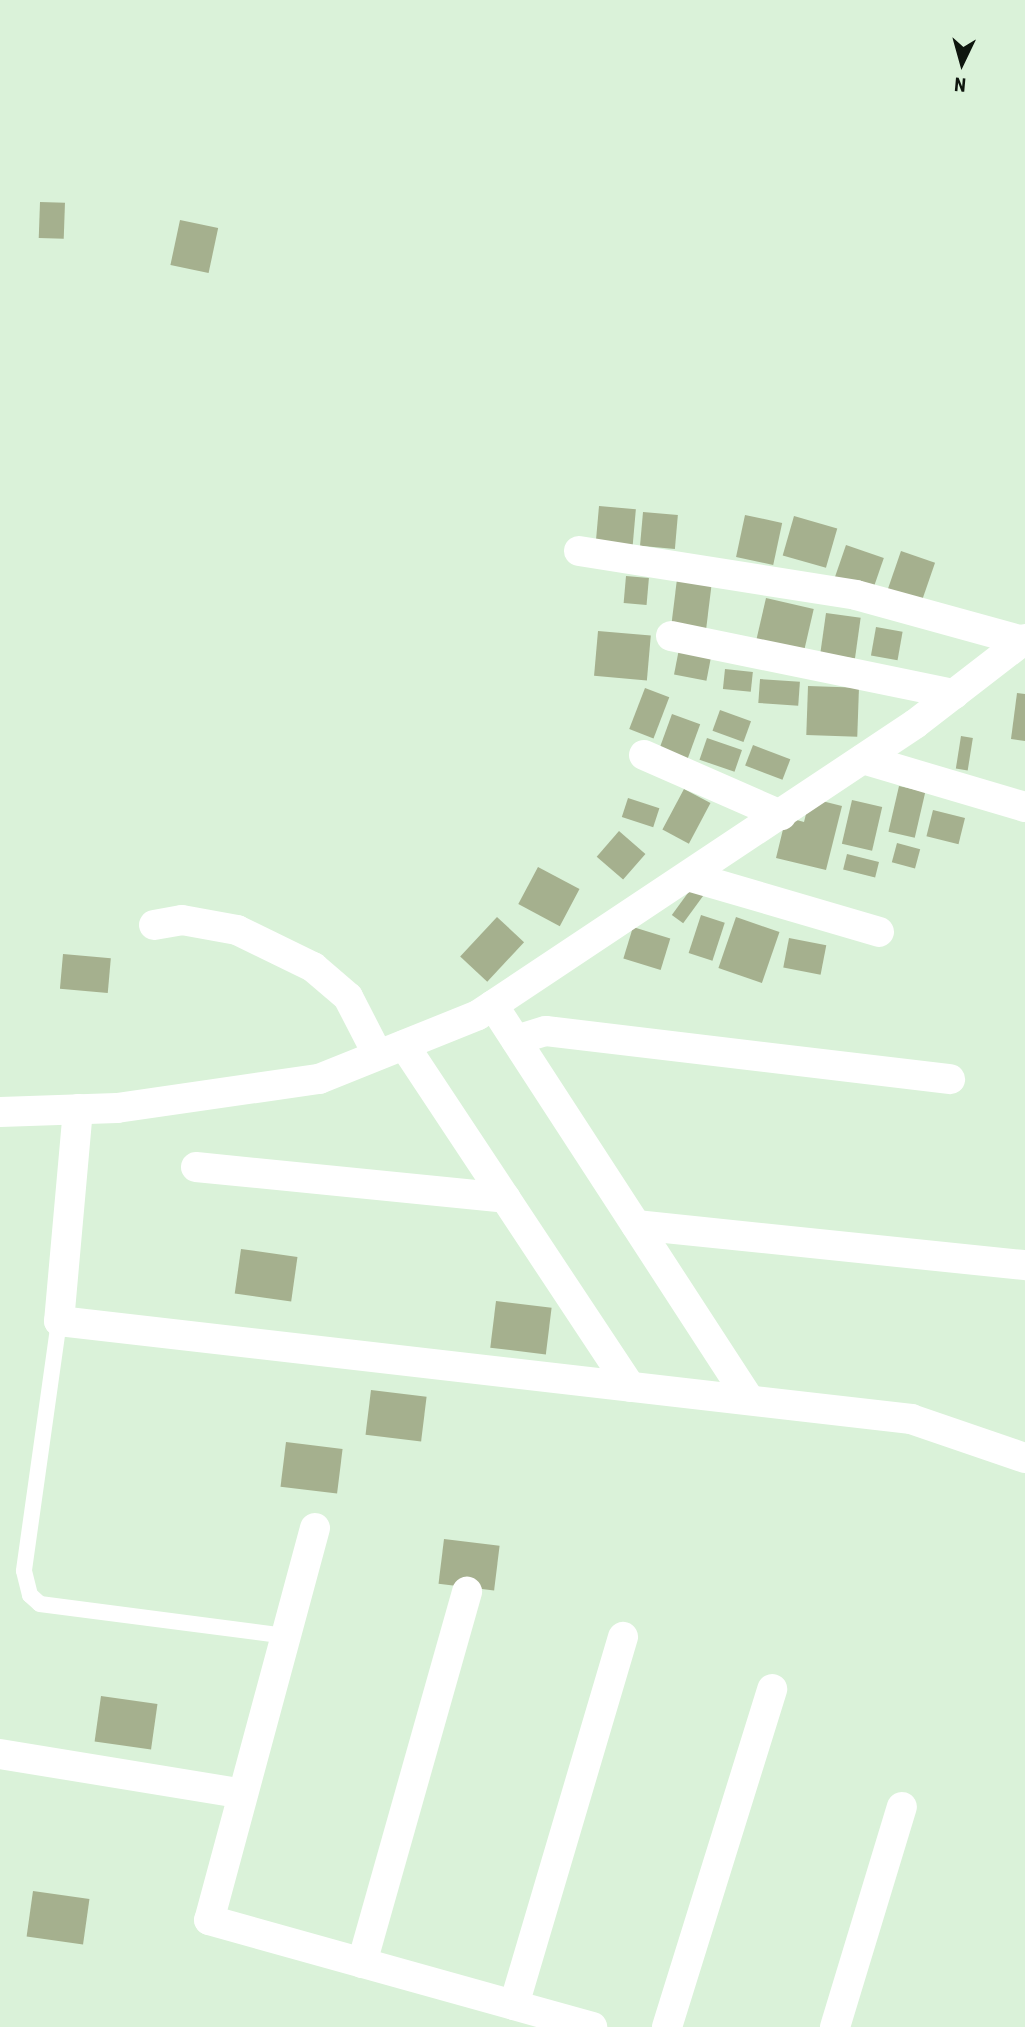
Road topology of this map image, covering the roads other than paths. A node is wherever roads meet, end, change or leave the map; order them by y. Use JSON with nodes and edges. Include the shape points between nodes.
{"nodes":[{"id":1,"x":579,"y":551,"type":"dead end"},
{"id":2,"x":671,"y":636,"type":"dead end"},
{"id":3,"x":1024,"y":640,"type":"edge"},
{"id":4,"x":954,"y":694,"type":"junction"},
{"id":5,"x":644,"y":755,"type":"dead end"},
{"id":6,"x":863,"y":759,"type":"junction"},
{"id":7,"x":1025,"y":807,"type":"edge"},
{"id":8,"x":781,"y":815,"type":"junction"},
{"id":9,"x":688,"y":876,"type":"junction"},
{"id":10,"x":154,"y":925,"type":"dead end"},
{"id":11,"x":879,"y":932,"type":"dead end"},
{"id":12,"x":493,"y":1005,"type":"junction"},
{"id":13,"x":516,"y":1040,"type":"junction"},
{"id":14,"x":391,"y":1050,"type":"junction"},
{"id":15,"x":950,"y":1079,"type":"dead end"},
{"id":16,"x":78,"y":1109,"type":"junction"},
{"id":17,"x":0,"y":1112,"type":"edge"},
{"id":18,"x":196,"y":1167,"type":"dead end"},
{"id":19,"x":505,"y":1198,"type":"junction"},
{"id":20,"x":636,"y":1225,"type":"junction"},
{"id":21,"x":1025,"y":1265,"type":"edge"},
{"id":22,"x":59,"y":1321,"type":"junction"},
{"id":23,"x":630,"y":1387,"type":"junction"},
{"id":24,"x":750,"y":1400,"type":"junction"},
{"id":25,"x":1025,"y":1458,"type":"edge"},
{"id":26,"x":314,"y":1528,"type":"dead end"},
{"id":27,"x":467,"y":1592,"type":"dead end"},
{"id":28,"x":285,"y":1636,"type":"junction"},
{"id":29,"x":623,"y":1637,"type":"dead end"},
{"id":30,"x":772,"y":1689,"type":"dead end"},
{"id":31,"x":0,"y":1754,"type":"edge"},
{"id":32,"x":243,"y":1794,"type":"junction"},
{"id":33,"x":902,"y":1807,"type":"dead end"},
{"id":34,"x":362,"y":1962,"type":"junction"},
{"id":35,"x":514,"y":2005,"type":"junction"},
{"id":36,"x":592,"y":2027,"type":"edge"},
{"id":37,"x":667,"y":2027,"type":"edge"},
{"id":38,"x":835,"y":2027,"type":"edge"}],
"edges":[{"from":1,"to":3,"type":"street","via":[[856,595]]},
{"from":2,"to":4,"type":"street"},
{"from":3,"to":4,"type":"street"},
{"from":4,"to":6,"type":"street"},
{"from":5,"to":8,"type":"street"},
{"from":6,"to":7,"type":"street"},
{"from":6,"to":8,"type":"street"},
{"from":8,"to":9,"type":"street"},
{"from":9,"to":11,"type":"street"},
{"from":9,"to":12,"type":"street"},
{"from":10,"to":14,"type":"street","via":[[182,919],[237,930],[313,967],[348,997]]},
{"from":12,"to":13,"type":"street"},
{"from":12,"to":14,"type":"street"},
{"from":13,"to":15,"type":"street","via":[[546,1031]]},
{"from":13,"to":20,"type":"street"},
{"from":14,"to":16,"type":"street","via":[[319,1079]]},
{"from":14,"to":19,"type":"street"},
{"from":16,"to":17,"type":"street"},
{"from":16,"to":22,"type":"street"},
{"from":18,"to":19,"type":"street"},
{"from":19,"to":23,"type":"street"},
{"from":20,"to":21,"type":"street"},
{"from":20,"to":24,"type":"street"},
{"from":22,"to":23,"type":"street"},
{"from":22,"to":28,"type":"lane","via":[[24,1571],[30,1595],[40,1604]]},
{"from":23,"to":24,"type":"street"},
{"from":24,"to":25,"type":"street","via":[[927,1422]]},
{"from":26,"to":28,"type":"street"},
{"from":27,"to":34,"type":"street"},
{"from":28,"to":32,"type":"street"},
{"from":29,"to":35,"type":"street"},
{"from":30,"to":37,"type":"street"},
{"from":31,"to":32,"type":"street"},
{"from":32,"to":34,"type":"street","via":[[209,1920]]},
{"from":33,"to":38,"type":"street"},
{"from":34,"to":35,"type":"street"},
{"from":35,"to":36,"type":"street"}]}
